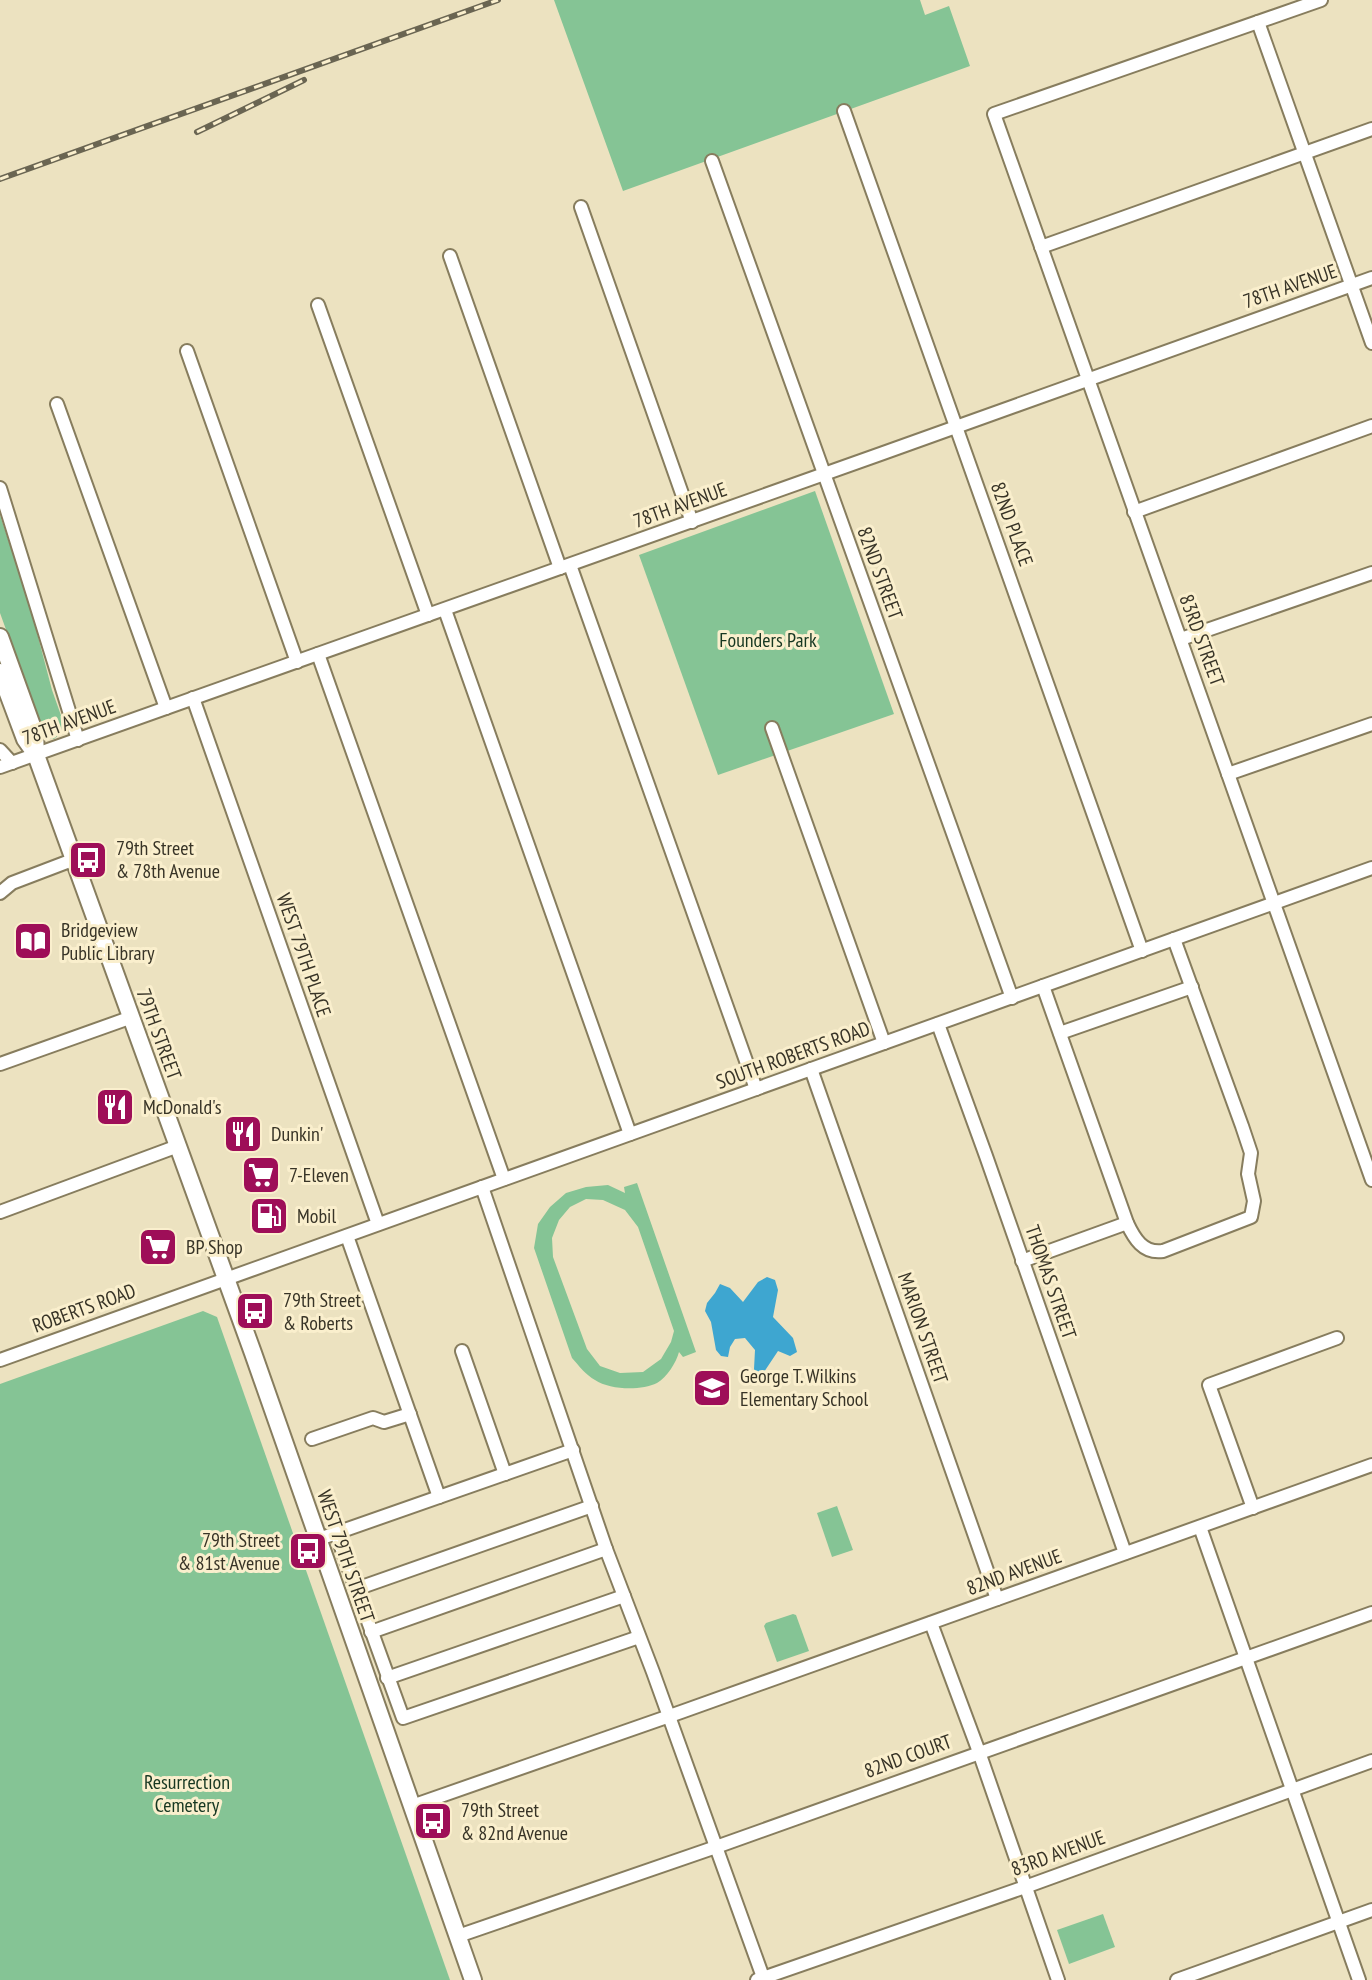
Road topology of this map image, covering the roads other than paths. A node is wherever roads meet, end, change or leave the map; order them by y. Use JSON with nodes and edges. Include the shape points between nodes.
{"nodes":[{"id":1,"x":1321,"y":0,"type":"edge"},
{"id":2,"x":1258,"y":22,"type":"junction"},
{"id":3,"x":844,"y":111,"type":"dead end"},
{"id":4,"x":1372,"y":129,"type":"edge"},
{"id":5,"x":1305,"y":153,"type":"junction"},
{"id":6,"x":712,"y":161,"type":"dead end"},
{"id":7,"x":581,"y":207,"type":"dead end"},
{"id":8,"x":1041,"y":247,"type":"junction"},
{"id":9,"x":450,"y":256,"type":"dead end"},
{"id":10,"x":1372,"y":278,"type":"edge"},
{"id":11,"x":1352,"y":285,"type":"junction"},
{"id":12,"x":318,"y":305,"type":"dead end"},
{"id":13,"x":1372,"y":343,"type":"edge"},
{"id":14,"x":187,"y":351,"type":"dead end"},
{"id":15,"x":1088,"y":378,"type":"junction"},
{"id":16,"x":57,"y":404,"type":"dead end"},
{"id":17,"x":956,"y":426,"type":"junction"},
{"id":18,"x":1372,"y":426,"type":"edge"},
{"id":19,"x":824,"y":473,"type":"junction"},
{"id":20,"x":0,"y":488,"type":"edge"},
{"id":21,"x":1134,"y":512,"type":"junction"},
{"id":22,"x":692,"y":522,"type":"junction"},
{"id":23,"x":565,"y":567,"type":"junction"},
{"id":24,"x":1372,"y":573,"type":"edge"},
{"id":25,"x":445,"y":610,"type":"junction"},
{"id":26,"x":428,"y":615,"type":"junction"},
{"id":27,"x":0,"y":637,"type":"edge"},
{"id":28,"x":1181,"y":639,"type":"junction"},
{"id":29,"x":318,"y":654,"type":"junction"},
{"id":30,"x":297,"y":662,"type":"junction"},
{"id":31,"x":0,"y":672,"type":"edge"},
{"id":32,"x":193,"y":698,"type":"junction"},
{"id":33,"x":166,"y":708,"type":"junction"},
{"id":34,"x":1372,"y":724,"type":"edge"},
{"id":35,"x":772,"y":728,"type":"dead end"},
{"id":36,"x":78,"y":740,"type":"junction"},
{"id":37,"x":0,"y":750,"type":"edge"},
{"id":38,"x":36,"y":755,"type":"junction"},
{"id":39,"x":6,"y":765,"type":"edge"},
{"id":40,"x":1228,"y":774,"type":"junction"},
{"id":41,"x":75,"y":859,"type":"junction"},
{"id":42,"x":1372,"y":868,"type":"edge"},
{"id":43,"x":0,"y":893,"type":"edge"},
{"id":44,"x":1274,"y":904,"type":"junction"},
{"id":45,"x":1174,"y":939,"type":"junction"},
{"id":46,"x":1142,"y":951,"type":"junction"},
{"id":47,"x":1043,"y":986,"type":"junction"},
{"id":48,"x":1192,"y":987,"type":"junction"},
{"id":49,"x":1012,"y":998,"type":"junction"},
{"id":50,"x":132,"y":1017,"type":"junction"},
{"id":51,"x":938,"y":1024,"type":"junction"},
{"id":52,"x":1060,"y":1033,"type":"junction"},
{"id":53,"x":884,"y":1043,"type":"junction"},
{"id":54,"x":0,"y":1064,"type":"edge"},
{"id":55,"x":811,"y":1069,"type":"junction"},
{"id":56,"x":756,"y":1089,"type":"junction"},
{"id":57,"x":630,"y":1134,"type":"junction"},
{"id":58,"x":178,"y":1146,"type":"junction"},
{"id":59,"x":1371,"y":1172,"type":"edge"},
{"id":60,"x":504,"y":1179,"type":"junction"},
{"id":61,"x":482,"y":1187,"type":"junction"},
{"id":62,"x":0,"y":1212,"type":"edge"},
{"id":63,"x":1127,"y":1223,"type":"junction"},
{"id":64,"x":378,"y":1224,"type":"junction"},
{"id":65,"x":347,"y":1236,"type":"junction"},
{"id":66,"x":1022,"y":1261,"type":"junction"},
{"id":67,"x":226,"y":1278,"type":"junction"},
{"id":68,"x":1337,"y":1338,"type":"dead end"},
{"id":69,"x":462,"y":1351,"type":"dead end"},
{"id":70,"x":0,"y":1360,"type":"edge"},
{"id":71,"x":410,"y":1414,"type":"junction"},
{"id":72,"x":312,"y":1439,"type":"dead end"},
{"id":73,"x":573,"y":1450,"type":"junction"},
{"id":74,"x":1372,"y":1465,"type":"edge"},
{"id":75,"x":505,"y":1474,"type":"junction"},
{"id":76,"x":439,"y":1497,"type":"junction"},
{"id":77,"x":592,"y":1506,"type":"junction"},
{"id":78,"x":1253,"y":1508,"type":"junction"},
{"id":79,"x":1200,"y":1527,"type":"junction"},
{"id":80,"x":336,"y":1533,"type":"junction"},
{"id":81,"x":319,"y":1539,"type":"junction"},
{"id":82,"x":606,"y":1549,"type":"junction"},
{"id":83,"x":1125,"y":1553,"type":"junction"},
{"id":84,"x":356,"y":1589,"type":"junction"},
{"id":85,"x":624,"y":1596,"type":"junction"},
{"id":86,"x":997,"y":1599,"type":"junction"},
{"id":87,"x":1372,"y":1613,"type":"edge"},
{"id":88,"x":931,"y":1623,"type":"junction"},
{"id":89,"x":371,"y":1632,"type":"junction"},
{"id":90,"x":639,"y":1637,"type":"junction"},
{"id":91,"x":1246,"y":1657,"type":"junction"},
{"id":92,"x":387,"y":1678,"type":"junction"},
{"id":93,"x":669,"y":1716,"type":"junction"},
{"id":94,"x":979,"y":1752,"type":"junction"},
{"id":95,"x":1372,"y":1761,"type":"edge"},
{"id":96,"x":1292,"y":1789,"type":"junction"},
{"id":97,"x":412,"y":1806,"type":"junction"},
{"id":98,"x":716,"y":1847,"type":"junction"},
{"id":99,"x":1025,"y":1887,"type":"junction"},
{"id":100,"x":1372,"y":1910,"type":"edge"},
{"id":101,"x":1338,"y":1922,"type":"junction"},
{"id":102,"x":458,"y":1936,"type":"junction"},
{"id":103,"x":761,"y":1979,"type":"edge"},
{"id":104,"x":473,"y":1980,"type":"edge"},
{"id":105,"x":1058,"y":1980,"type":"edge"},
{"id":106,"x":1177,"y":1980,"type":"edge"},
{"id":107,"x":1359,"y":1980,"type":"edge"}],
"edges":[{"from":1,"to":2,"type":"street"},
{"from":2,"to":5,"type":"street"},
{"from":2,"to":8,"type":"street","name":"83RD STREET","via":[[994,114]]},
{"from":3,"to":17,"type":"street","name":"82ND PLACE"},
{"from":4,"to":5,"type":"street"},
{"from":5,"to":8,"type":"street"},
{"from":5,"to":11,"type":"street"},
{"from":6,"to":19,"type":"street","name":"82ND STREET"},
{"from":7,"to":22,"type":"street"},
{"from":8,"to":15,"type":"street","name":"83RD STREET"},
{"from":9,"to":23,"type":"street"},
{"from":10,"to":11,"type":"street","name":"78TH AVENUE"},
{"from":11,"to":13,"type":"street"},
{"from":11,"to":15,"type":"street","name":"78TH AVENUE"},
{"from":12,"to":26,"type":"street"},
{"from":14,"to":30,"type":"street"},
{"from":15,"to":17,"type":"street","name":"78TH AVENUE"},
{"from":15,"to":21,"type":"street","name":"83RD STREET"},
{"from":16,"to":33,"type":"street"},
{"from":17,"to":19,"type":"street","name":"78TH AVENUE"},
{"from":17,"to":46,"type":"street","name":"82ND PLACE"},
{"from":18,"to":21,"type":"street"},
{"from":19,"to":22,"type":"street","name":"78TH AVENUE"},
{"from":19,"to":49,"type":"street","name":"82ND STREET"},
{"from":20,"to":36,"type":"street"},
{"from":21,"to":28,"type":"street","name":"83RD STREET"},
{"from":22,"to":23,"type":"street","name":"78TH AVENUE"},
{"from":23,"to":25,"type":"street","name":"78TH AVENUE"},
{"from":23,"to":56,"type":"street"},
{"from":24,"to":28,"type":"street"},
{"from":25,"to":26,"type":"street","name":"78TH AVENUE"},
{"from":25,"to":57,"type":"street"},
{"from":26,"to":29,"type":"street","name":"78TH AVENUE"},
{"from":27,"to":38,"type":"main road","name":"79TH STREET","via":[[35,734]]},
{"from":28,"to":40,"type":"street","name":"83RD STREET"},
{"from":29,"to":30,"type":"street","name":"78TH AVENUE"},
{"from":29,"to":60,"type":"street"},
{"from":30,"to":32,"type":"street","name":"78TH AVENUE"},
{"from":31,"to":38,"type":"main road","name":"79TH STREET"},
{"from":32,"to":33,"type":"street","name":"78TH AVENUE"},
{"from":32,"to":64,"type":"street","name":"WEST 79TH PLACE"},
{"from":33,"to":36,"type":"street","name":"78TH AVENUE"},
{"from":34,"to":40,"type":"street"},
{"from":35,"to":53,"type":"street"},
{"from":36,"to":38,"type":"street","name":"78TH AVENUE"},
{"from":37,"to":39,"type":"street"},
{"from":38,"to":39,"type":"street","name":"78TH AVENUE"},
{"from":38,"to":41,"type":"main road","name":"79TH STREET"},
{"from":40,"to":44,"type":"street","name":"83RD STREET"},
{"from":41,"to":43,"type":"street","via":[[12,883]]},
{"from":41,"to":50,"type":"main road","name":"79TH STREET"},
{"from":42,"to":44,"type":"street","name":"SOUTH ROBERTS ROAD"},
{"from":44,"to":45,"type":"street","name":"SOUTH ROBERTS ROAD"},
{"from":44,"to":59,"type":"street","name":"83RD STREET"},
{"from":45,"to":46,"type":"street","name":"SOUTH ROBERTS ROAD"},
{"from":45,"to":48,"type":"street"},
{"from":46,"to":47,"type":"street","name":"SOUTH ROBERTS ROAD"},
{"from":47,"to":49,"type":"street","name":"SOUTH ROBERTS ROAD"},
{"from":47,"to":52,"type":"street"},
{"from":48,"to":52,"type":"street"},
{"from":48,"to":63,"type":"street","via":[[1251,1153],[1251,1217],[1155,1252],[1139,1244]]},
{"from":49,"to":51,"type":"street","name":"SOUTH ROBERTS ROAD"},
{"from":50,"to":54,"type":"street"},
{"from":50,"to":58,"type":"main road","name":"79TH STREET"},
{"from":51,"to":53,"type":"street","name":"SOUTH ROBERTS ROAD"},
{"from":51,"to":66,"type":"street","name":"THOMAS STREET"},
{"from":52,"to":63,"type":"street"},
{"from":53,"to":55,"type":"street","name":"SOUTH ROBERTS ROAD"},
{"from":55,"to":56,"type":"street","name":"SOUTH ROBERTS ROAD"},
{"from":55,"to":86,"type":"street","name":"MARION STREET"},
{"from":56,"to":57,"type":"street","name":"SOUTH ROBERTS ROAD"},
{"from":57,"to":60,"type":"street","name":"SOUTH ROBERTS ROAD"},
{"from":58,"to":62,"type":"street"},
{"from":58,"to":67,"type":"main road","name":"WEST 79TH STREET"},
{"from":60,"to":61,"type":"street","name":"SOUTH ROBERTS ROAD"},
{"from":61,"to":64,"type":"street","name":"SOUTH ROBERTS ROAD"},
{"from":61,"to":73,"type":"street"},
{"from":63,"to":66,"type":"street"},
{"from":64,"to":65,"type":"street","name":"SOUTH ROBERTS ROAD"},
{"from":65,"to":67,"type":"street","name":"SOUTH ROBERTS ROAD"},
{"from":65,"to":71,"type":"street"},
{"from":66,"to":83,"type":"street","name":"THOMAS STREET"},
{"from":67,"to":70,"type":"street","name":"ROBERTS ROAD"},
{"from":67,"to":81,"type":"main road","name":"WEST 79TH STREET"},
{"from":68,"to":78,"type":"street","via":[[1209,1385]]},
{"from":69,"to":75,"type":"street"},
{"from":71,"to":72,"type":"street","via":[[384,1422],[373,1418]]},
{"from":71,"to":76,"type":"street"},
{"from":73,"to":75,"type":"street"},
{"from":73,"to":77,"type":"street"},
{"from":74,"to":78,"type":"street","name":"82ND AVENUE"},
{"from":75,"to":76,"type":"street"},
{"from":76,"to":80,"type":"street"},
{"from":77,"to":82,"type":"street"},
{"from":77,"to":84,"type":"street"},
{"from":78,"to":79,"type":"street","name":"82ND AVENUE"},
{"from":79,"to":83,"type":"street","name":"82ND AVENUE"},
{"from":79,"to":91,"type":"street"},
{"from":80,"to":81,"type":"street"},
{"from":80,"to":84,"type":"street"},
{"from":81,"to":97,"type":"main road","name":"WEST 79TH STREET"},
{"from":82,"to":85,"type":"street"},
{"from":82,"to":89,"type":"street"},
{"from":83,"to":86,"type":"street","name":"82ND AVENUE"},
{"from":84,"to":89,"type":"street"},
{"from":85,"to":90,"type":"street"},
{"from":85,"to":92,"type":"street"},
{"from":86,"to":88,"type":"street","name":"82ND AVENUE"},
{"from":87,"to":91,"type":"street","name":"82ND COURT"},
{"from":88,"to":93,"type":"street","name":"82ND AVENUE"},
{"from":88,"to":94,"type":"street"},
{"from":89,"to":92,"type":"street"},
{"from":90,"to":92,"type":"street","via":[[403,1718]]},
{"from":90,"to":93,"type":"street"},
{"from":91,"to":94,"type":"street","name":"82ND COURT"},
{"from":91,"to":96,"type":"street"},
{"from":93,"to":97,"type":"street","name":"82ND AVENUE"},
{"from":93,"to":98,"type":"street"},
{"from":94,"to":98,"type":"street","name":"82ND COURT"},
{"from":94,"to":99,"type":"street"},
{"from":95,"to":96,"type":"street","name":"83RD AVENUE"},
{"from":96,"to":99,"type":"street","name":"83RD AVENUE"},
{"from":96,"to":101,"type":"street"},
{"from":97,"to":102,"type":"main road","name":"WEST 79TH STREET"},
{"from":98,"to":102,"type":"street","name":"82ND COURT"},
{"from":98,"to":103,"type":"street"},
{"from":99,"to":103,"type":"street","name":"83RD AVENUE"},
{"from":99,"to":105,"type":"street"},
{"from":100,"to":101,"type":"street"},
{"from":101,"to":106,"type":"street"},
{"from":101,"to":107,"type":"street"},
{"from":102,"to":104,"type":"main road","name":"WEST 79TH STREET"}]}
